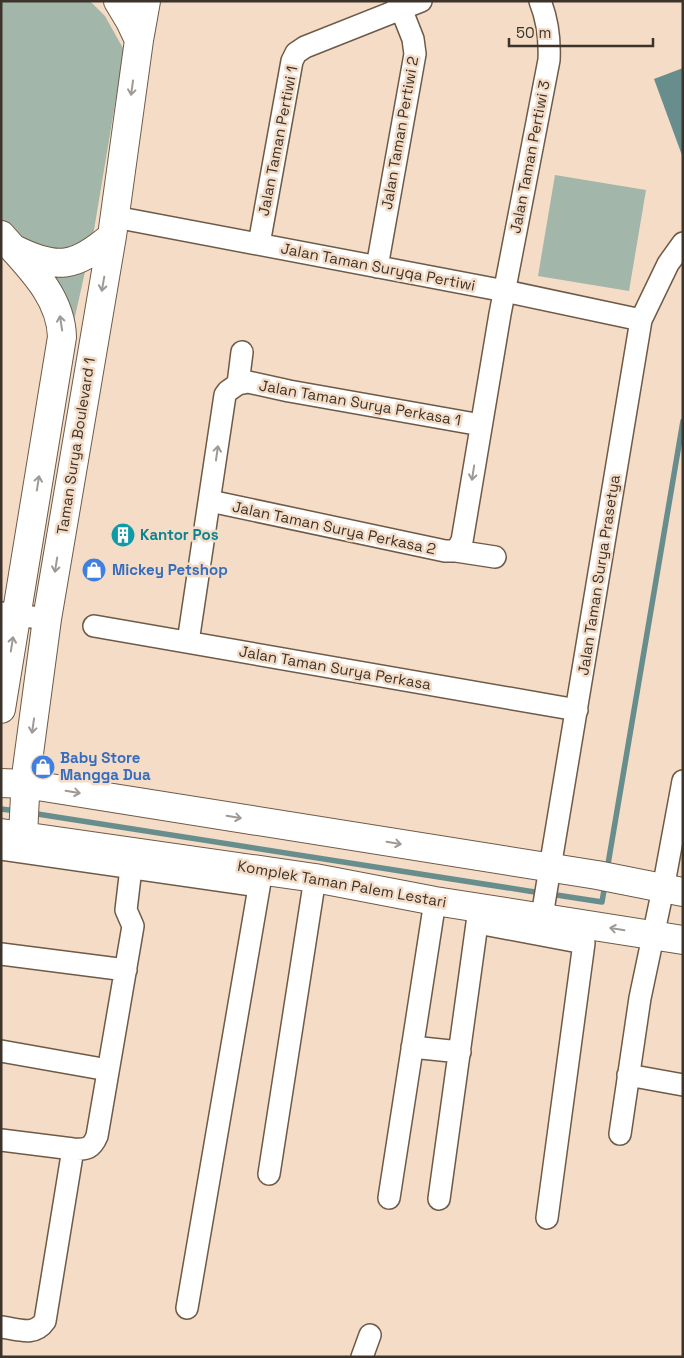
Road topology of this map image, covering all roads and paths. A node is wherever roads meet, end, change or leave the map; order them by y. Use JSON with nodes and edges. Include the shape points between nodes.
{"nodes":[{"id":1,"x":118,"y":1,"type":"edge"},
{"id":2,"x":146,"y":1,"type":"edge"},
{"id":3,"x":421,"y":1,"type":"edge"},
{"id":4,"x":540,"y":1,"type":"edge"},
{"id":5,"x":399,"y":5,"type":"edge"},
{"id":6,"x":139,"y":40,"type":"junction"},
{"id":7,"x":114,"y":227,"type":"junction"},
{"id":8,"x":7,"y":242,"type":"edge"},
{"id":9,"x":683,"y":243,"type":"edge"},
{"id":10,"x":259,"y":244,"type":"junction"},
{"id":11,"x":377,"y":267,"type":"junction"},
{"id":12,"x":505,"y":291,"type":"junction"},
{"id":13,"x":500,"y":314,"type":"joint"},
{"id":14,"x":641,"y":320,"type":"junction"},
{"id":15,"x":242,"y":352,"type":"dead end"},
{"id":16,"x":238,"y":384,"type":"junction"},
{"id":17,"x":481,"y":425,"type":"junction"},
{"id":18,"x":210,"y":501,"type":"junction"},
{"id":19,"x":456,"y":551,"type":"junction"},
{"id":20,"x":495,"y":557,"type":"dead end"},
{"id":21,"x":9,"y":615,"type":"edge"},
{"id":22,"x":47,"y":619,"type":"junction"},
{"id":23,"x":94,"y":626,"type":"dead end"},
{"id":24,"x":188,"y":642,"type":"junction"},
{"id":25,"x":1,"y":709,"type":"edge"},
{"id":26,"x":577,"y":710,"type":"junction"},
{"id":27,"x":683,"y":781,"type":"edge"},
{"id":28,"x":17,"y":788,"type":"edge"},
{"id":29,"x":14,"y":839,"type":"edge"},
{"id":30,"x":131,"y":868,"type":"junction"},
{"id":31,"x":550,"y":874,"type":"junction"},
{"id":32,"x":261,"y":878,"type":"junction"},
{"id":33,"x":315,"y":878,"type":"junction"},
{"id":34,"x":673,"y":890,"type":"edge"},
{"id":35,"x":435,"y":901,"type":"junction"},
{"id":36,"x":543,"y":910,"type":"junction"},
{"id":37,"x":479,"y":915,"type":"junction"},
{"id":38,"x":652,"y":935,"type":"junction"},
{"id":39,"x":683,"y":940,"type":"edge"},
{"id":40,"x":1,"y":954,"type":"edge"},
{"id":41,"x":126,"y":970,"type":"junction"},
{"id":42,"x":412,"y":1047,"type":"junction"},
{"id":43,"x":1,"y":1051,"type":"edge"},
{"id":44,"x":460,"y":1052,"type":"junction"},
{"id":45,"x":108,"y":1070,"type":"junction"},
{"id":46,"x":628,"y":1075,"type":"junction"},
{"id":47,"x":683,"y":1085,"type":"edge"},
{"id":48,"x":620,"y":1134,"type":"dead end"},
{"id":49,"x":1,"y":1140,"type":"edge"},
{"id":50,"x":73,"y":1149,"type":"junction"},
{"id":51,"x":269,"y":1174,"type":"dead end"},
{"id":52,"x":389,"y":1198,"type":"dead end"},
{"id":53,"x":439,"y":1199,"type":"dead end"},
{"id":54,"x":546,"y":1218,"type":"dead end"},
{"id":55,"x":187,"y":1308,"type":"dead end"},
{"id":56,"x":1,"y":1327,"type":"edge"},
{"id":57,"x":370,"y":1336,"type":"dead end"},
{"id":58,"x":362,"y":1357,"type":"edge"}],
"edges":[{"from":1,"to":6,"type":"street"},
{"from":2,"to":6,"type":"street","name":"Taman Surya Boulevard 1"},
{"from":3,"to":5,"type":"street","name":"Jalan Taman Pertiwi 1"},
{"from":4,"to":12,"type":"street","name":"Jalan Taman Pertiwi 3","via":[[550,38],[549,60]]},
{"from":5,"to":10,"type":"street","name":"Jalan Taman Pertiwi 1","via":[[296,53]]},
{"from":5,"to":11,"type":"street","name":"Jalan Taman Pertiwi 2","via":[[416,54]]},
{"from":6,"to":7,"type":"street","name":"Taman Surya Boulevard 1","one_way":true},
{"from":7,"to":8,"type":"street","via":[[86,257],[65,263],[41,261]]},
{"from":7,"to":10,"type":"street","name":"Jalan Taman Suryqa Pertiwi"},
{"from":7,"to":22,"type":"street","name":"Taman Surya Boulevard 1","one_way":true},
{"from":21,"to":8,"type":"street","name":"Taman Surya Boulevard 1","one_way":true,"via":[[62,337],[55,303]]},
{"from":9,"to":14,"type":"street","name":"Jalan Taman Surya Prasetya","via":[[668,264]]},
{"from":10,"to":11,"type":"street","name":"Jalan Taman Suryqa Pertiwi"},
{"from":11,"to":12,"type":"street","name":"Jalan Taman Suryqa Pertiwi"},
{"from":12,"to":13,"type":"street","name":"Jalan Taman Pertiwi 3"},
{"from":12,"to":14,"type":"street","name":"Jalan Taman Suryqa Pertiwi"},
{"from":13,"to":17,"type":"street","name":"Jalan Taman Surya Perkasa 2"},
{"from":14,"to":26,"type":"street","name":"Jalan Taman Surya Prasetya"},
{"from":15,"to":16,"type":"street"},
{"from":16,"to":17,"type":"street","name":"Jalan Taman Surya Perkasa 1","via":[[248,382]]},
{"from":18,"to":16,"type":"street","one_way":true,"via":[[226,395]]},
{"from":17,"to":19,"type":"street","name":"Jalan Taman Surya Perkasa 2","one_way":true,"via":[[462,541]]},
{"from":18,"to":19,"type":"street","name":"Jalan Taman Surya Perkasa 2","via":[[445,552]]},
{"from":18,"to":24,"type":"street"},
{"from":19,"to":20,"type":"street"},
{"from":21,"to":22,"type":"street"},
{"from":25,"to":21,"type":"street","name":"Taman Surya Boulevard 1","one_way":true},
{"from":22,"to":28,"type":"street","name":"Taman Surya Boulevard 1","one_way":true},
{"from":23,"to":24,"type":"street","name":"Jalan Taman Surya Perkasa"},
{"from":24,"to":26,"type":"street","name":"Jalan Taman Surya Perkasa"},
{"from":26,"to":31,"type":"street","name":"Jalan Taman Surya Prasetya"},
{"from":27,"to":34,"type":"street"},
{"from":28,"to":29,"type":"street","name":"Taman Surya Boulevard 1"},
{"from":28,"to":31,"type":"street","one_way":true},
{"from":29,"to":30,"type":"street"},
{"from":29,"to":32,"type":"street","name":"Komplek Taman Palem Lestari"},
{"from":30,"to":32,"type":"street"},
{"from":30,"to":41,"type":"street","via":[[126,910],[133,926]]},
{"from":31,"to":34,"type":"street","via":[[609,877]]},
{"from":31,"to":36,"type":"street","name":"Jalan Taman Surya Prasetya"},
{"from":32,"to":33,"type":"street","name":"Komplek Taman Palem Lestari"},
{"from":32,"to":55,"type":"street"},
{"from":33,"to":35,"type":"street","name":"Komplek Taman Palem Lestari"},
{"from":33,"to":51,"type":"street"},
{"from":34,"to":38,"type":"street"},
{"from":35,"to":37,"type":"street","name":"Komplek Taman Palem Lestari"},
{"from":35,"to":42,"type":"street"},
{"from":36,"to":37,"type":"street","name":"Komplek Taman Palem Lestari"},
{"from":38,"to":36,"type":"street","name":"Komplek Taman Palem Lestari","one_way":true},
{"from":37,"to":44,"type":"street"},
{"from":37,"to":54,"type":"street","via":[[584,943]]},
{"from":38,"to":39,"type":"street","name":"Komplek Taman Palem Lestari"},
{"from":38,"to":46,"type":"street"},
{"from":40,"to":41,"type":"street"},
{"from":41,"to":45,"type":"street"},
{"from":42,"to":44,"type":"street"},
{"from":42,"to":52,"type":"street"},
{"from":43,"to":45,"type":"street"},
{"from":44,"to":53,"type":"street"},
{"from":45,"to":50,"type":"street","via":[[93,1146],[85,1150]]},
{"from":46,"to":47,"type":"street"},
{"from":46,"to":48,"type":"street"},
{"from":49,"to":50,"type":"street"},
{"from":50,"to":56,"type":"street","via":[[45,1321],[33,1331]]},
{"from":57,"to":58,"type":"street"}]}
